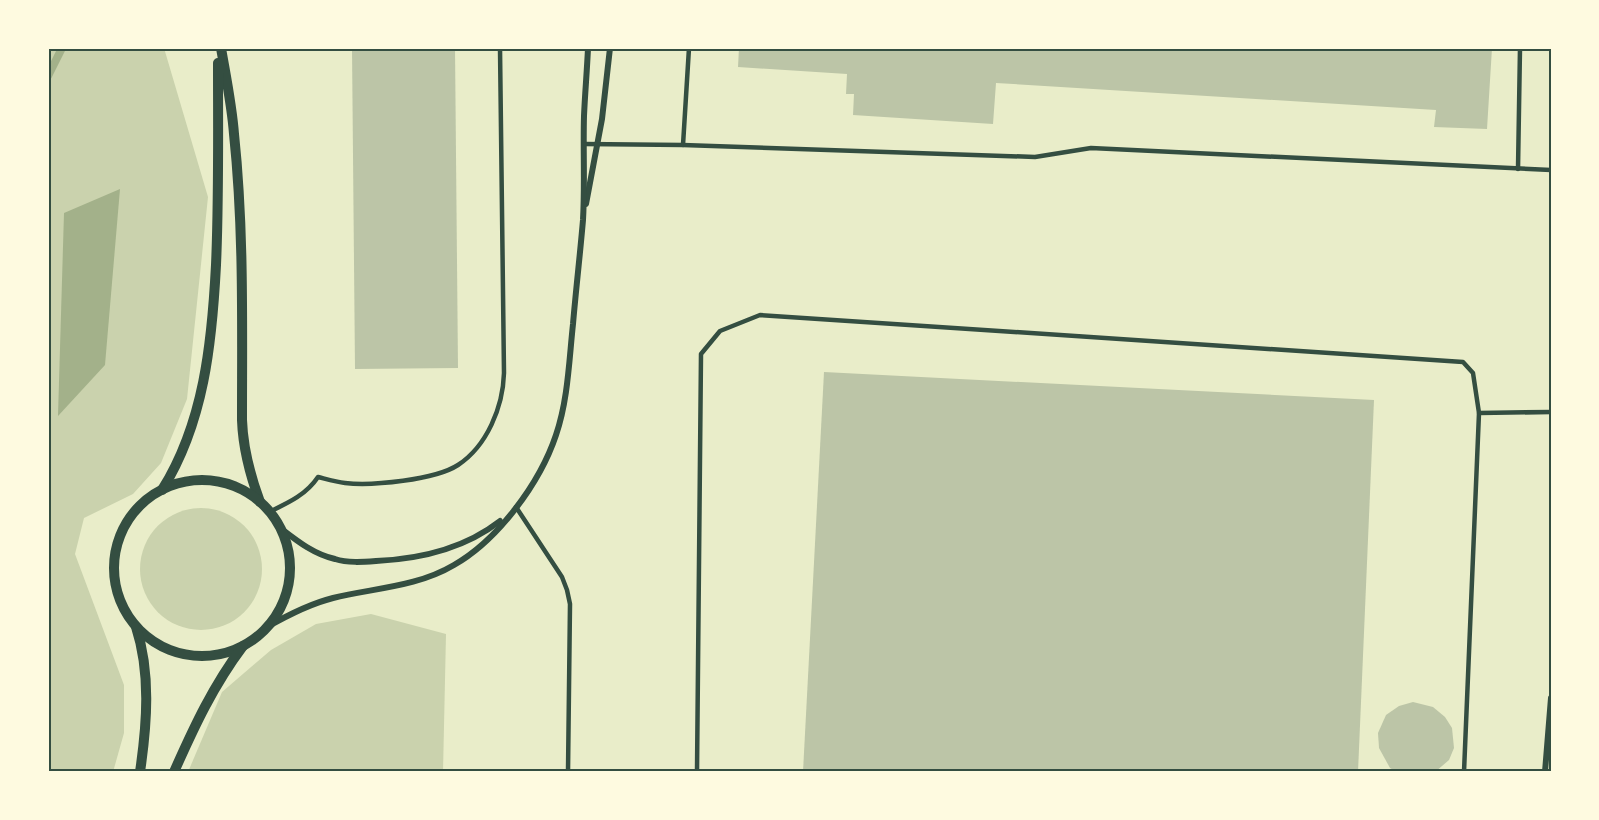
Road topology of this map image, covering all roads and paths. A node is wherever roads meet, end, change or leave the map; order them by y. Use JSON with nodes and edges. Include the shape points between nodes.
{"nodes":[{"id":1,"x":220,"y":48,"type":"edge"},
{"id":2,"x":500,"y":48,"type":"edge"},
{"id":3,"x":588,"y":48,"type":"edge"},
{"id":4,"x":610,"y":48,"type":"edge"},
{"id":5,"x":689,"y":48,"type":"edge"},
{"id":6,"x":1520,"y":48,"type":"edge"},
{"id":7,"x":598,"y":143,"type":"junction"},
{"id":8,"x":584,"y":144,"type":"junction"},
{"id":9,"x":683,"y":145,"type":"junction"},
{"id":10,"x":1518,"y":169,"type":"junction"},
{"id":11,"x":1551,"y":170,"type":"edge"},
{"id":12,"x":583,"y":219,"type":"junction"},
{"id":13,"x":1551,"y":412,"type":"edge"},
{"id":14,"x":1479,"y":413,"type":"junction"},
{"id":15,"x":162,"y":490,"type":"junction"},
{"id":16,"x":260,"y":502,"type":"junction"},
{"id":17,"x":516,"y":507,"type":"junction"},
{"id":18,"x":269,"y":512,"type":"junction"},
{"id":19,"x":279,"y":527,"type":"junction"},
{"id":20,"x":136,"y":627,"type":"junction"},
{"id":21,"x":267,"y":627,"type":"junction"},
{"id":22,"x":244,"y":645,"type":"junction"},
{"id":23,"x":1551,"y":698,"type":"edge"},
{"id":24,"x":140,"y":772,"type":"edge"},
{"id":25,"x":174,"y":772,"type":"edge"},
{"id":26,"x":568,"y":772,"type":"edge"},
{"id":27,"x":697,"y":772,"type":"edge"},
{"id":28,"x":1464,"y":772,"type":"edge"},
{"id":29,"x":1545,"y":772,"type":"edge"}],
"edges":[{"from":1,"to":15,"type":"street","via":[[218,207],[210,348],[192,426]]},
{"from":1,"to":16,"type":"street","via":[[234,133],[240,214],[243,440]]},
{"from":2,"to":18,"type":"lane","via":[[504,388],[494,420],[472,452],[446,471],[362,484],[318,477],[290,503]]},
{"from":3,"to":8,"type":"street"},
{"from":4,"to":7,"type":"street"},
{"from":5,"to":9,"type":"lane"},
{"from":6,"to":10,"type":"lane"},
{"from":7,"to":8,"type":"lane"},
{"from":7,"to":9,"type":"lane"},
{"from":7,"to":12,"type":"street"},
{"from":8,"to":12,"type":"street"},
{"from":9,"to":10,"type":"lane","via":[[1035,157],[1091,148]]},
{"from":10,"to":11,"type":"lane"},
{"from":12,"to":17,"type":"street","via":[[562,413],[545,461]]},
{"from":13,"to":14,"type":"lane"},
{"from":14,"to":27,"type":"lane","via":[[1473,373],[1463,362],[760,315],[720,331],[701,354]]},
{"from":14,"to":28,"type":"lane"},
{"from":15,"to":16,"type":"street","via":[[183,483],[213,481],[235,487]]},
{"from":15,"to":20,"type":"street","via":[[130,518],[117,548],[117,590]]},
{"from":16,"to":18,"type":"street"},
{"from":17,"to":19,"type":"street","via":[[491,528],[461,544],[409,559],[336,560],[305,546]]},
{"from":17,"to":21,"type":"street","via":[[477,549],[437,574],[315,604]]},
{"from":17,"to":26,"type":"lane","via":[[561,577],[570,604]]},
{"from":18,"to":19,"type":"street"},
{"from":19,"to":21,"type":"street","via":[[290,561],[289,576],[282,603]]},
{"from":20,"to":22,"type":"street","via":[[163,647],[187,655],[220,654]]},
{"from":20,"to":24,"type":"street","via":[[146,674]]},
{"from":21,"to":22,"type":"street"},
{"from":22,"to":25,"type":"street","via":[[222,674]]},
{"from":23,"to":29,"type":"street"}]}
